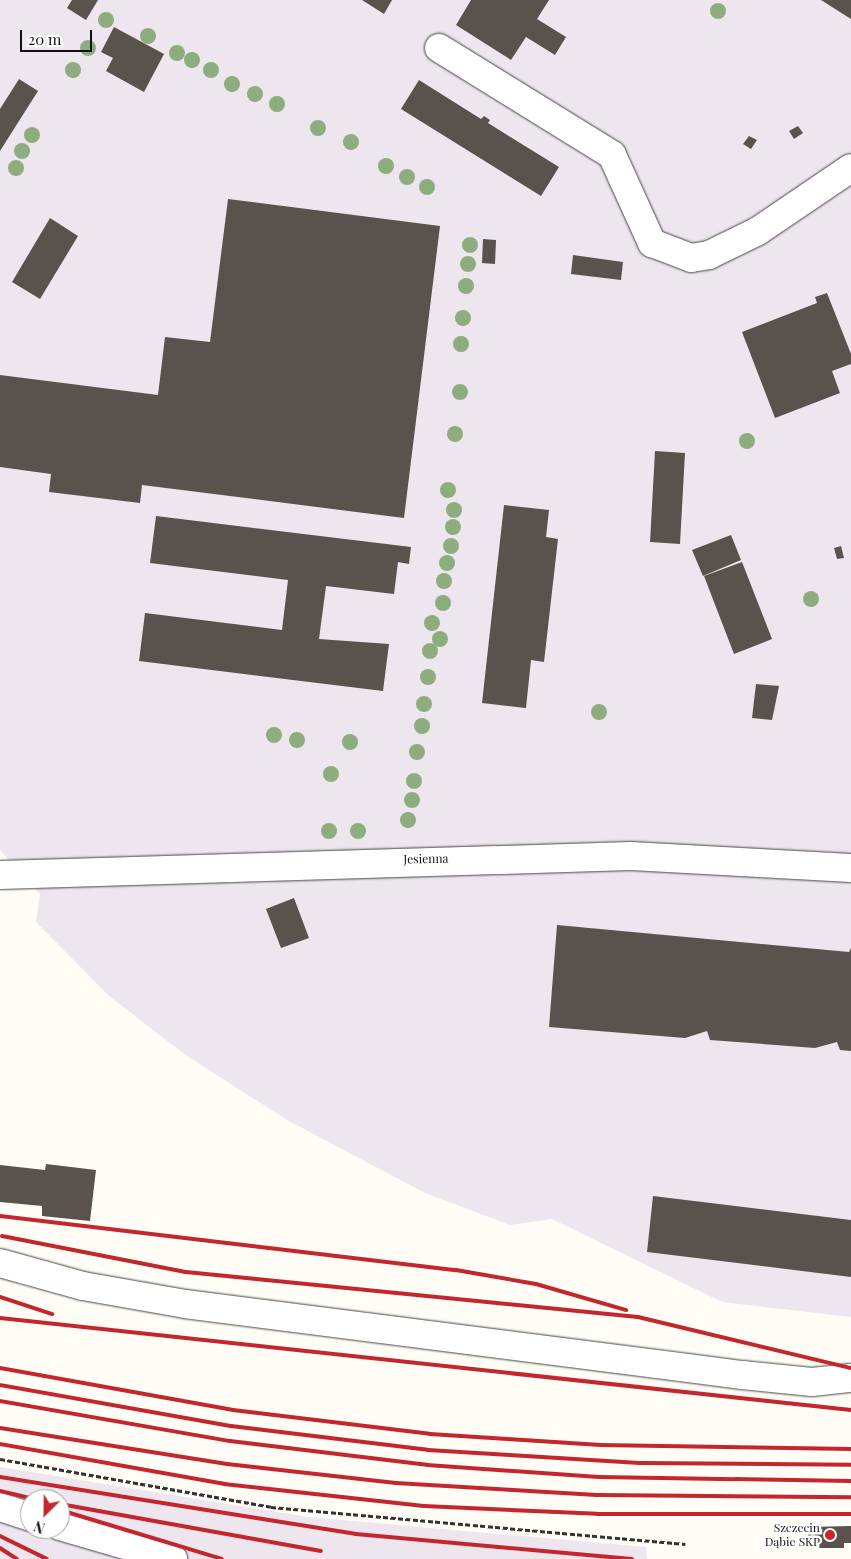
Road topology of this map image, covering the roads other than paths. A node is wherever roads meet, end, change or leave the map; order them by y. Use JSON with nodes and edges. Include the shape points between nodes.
{"nodes":[{"id":1,"x":439,"y":48,"type":"dead end"},
{"id":2,"x":851,"y":168,"type":"edge"},
{"id":3,"x":851,"y":868,"type":"edge"},
{"id":4,"x":12,"y":874,"type":"edge"},
{"id":5,"x":0,"y":1263,"type":"edge"},
{"id":6,"x":851,"y":1378,"type":"edge"},
{"id":7,"x":0,"y":1507,"type":"edge"},
{"id":8,"x":20,"y":1514,"type":"edge"},
{"id":9,"x":70,"y":1529,"type":"edge"},
{"id":10,"x":173,"y":1559,"type":"edge"}],
"edges":[{"from":1,"to":2,"type":"street","via":[[612,155],[652,243],[691,258],[709,256],[758,231]]},
{"from":3,"to":4,"type":"street","name":"Jesienna","via":[[631,856]]},
{"from":5,"to":6,"type":"street","via":[[83,1286],[185,1304],[742,1375],[812,1382]]},
{"from":7,"to":8,"type":"street"},
{"from":9,"to":10,"type":"street"}]}
